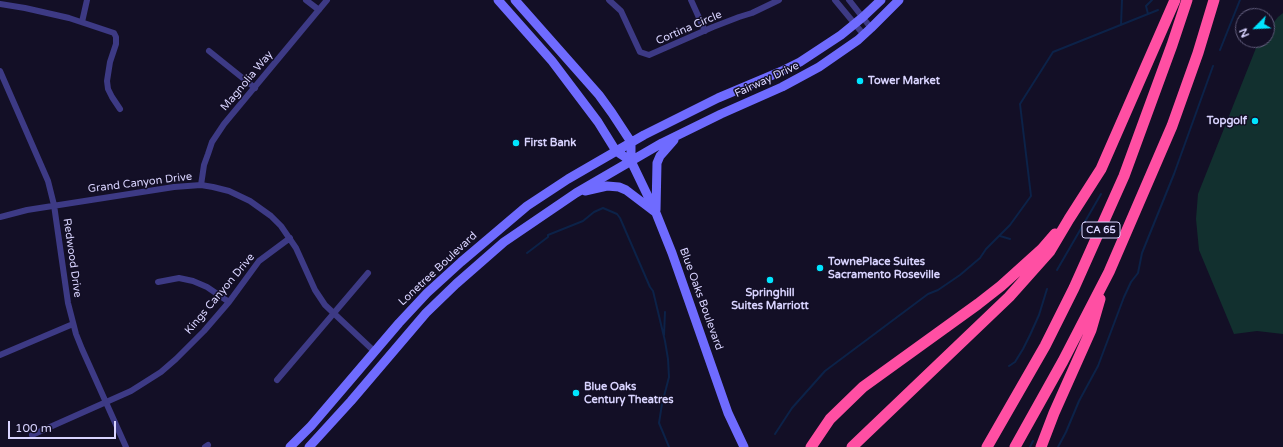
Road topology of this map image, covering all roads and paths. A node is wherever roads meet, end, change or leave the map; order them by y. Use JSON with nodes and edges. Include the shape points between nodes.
{"nodes":[{"id":1,"x":87,"y":0,"type":"edge"},
{"id":2,"x":306,"y":0,"type":"edge"},
{"id":3,"x":327,"y":0,"type":"edge"},
{"id":4,"x":498,"y":0,"type":"edge"},
{"id":5,"x":515,"y":0,"type":"edge"},
{"id":6,"x":609,"y":0,"type":"edge"},
{"id":7,"x":691,"y":0,"type":"edge"},
{"id":8,"x":778,"y":0,"type":"edge"},
{"id":9,"x":835,"y":0,"type":"edge"},
{"id":10,"x":849,"y":0,"type":"edge"},
{"id":11,"x":881,"y":0,"type":"edge"},
{"id":12,"x":899,"y":0,"type":"edge"},
{"id":13,"x":1175,"y":0,"type":"edge"},
{"id":14,"x":1186,"y":0,"type":"edge"},
{"id":15,"x":1214,"y":0,"type":"edge"},
{"id":16,"x":0,"y":4,"type":"edge"},
{"id":17,"x":319,"y":10,"type":"junction"},
{"id":18,"x":863,"y":17,"type":"junction"},
{"id":19,"x":82,"y":22,"type":"junction"},
{"id":20,"x":855,"y":24,"type":"junction"},
{"id":21,"x":705,"y":31,"type":"junction"},
{"id":22,"x":868,"y":31,"type":"junction"},
{"id":23,"x":209,"y":51,"type":"dead end"},
{"id":24,"x":0,"y":71,"type":"edge"},
{"id":25,"x":255,"y":88,"type":"junction"},
{"id":26,"x":120,"y":109,"type":"dead end"},
{"id":27,"x":677,"y":136,"type":"junction"},
{"id":28,"x":630,"y":142,"type":"junction"},
{"id":29,"x":616,"y":151,"type":"junction"},
{"id":30,"x":631,"y":161,"type":"junction"},
{"id":31,"x":201,"y":185,"type":"junction"},
{"id":32,"x":576,"y":193,"type":"junction"},
{"id":33,"x":54,"y":205,"type":"junction"},
{"id":34,"x":656,"y":213,"type":"junction"},
{"id":35,"x":0,"y":218,"type":"edge"},
{"id":36,"x":1069,"y":219,"type":"junction"},
{"id":37,"x":290,"y":238,"type":"junction"},
{"id":38,"x":1109,"y":272,"type":"junction"},
{"id":39,"x":368,"y":273,"type":"dead end"},
{"id":40,"x":158,"y":282,"type":"dead end"},
{"id":41,"x":229,"y":302,"type":"junction"},
{"id":42,"x":333,"y":314,"type":"junction"},
{"id":43,"x":73,"y":324,"type":"junction"},
{"id":44,"x":375,"y":352,"type":"junction"},
{"id":45,"x":0,"y":355,"type":"edge"},
{"id":46,"x":386,"y":359,"type":"junction"},
{"id":47,"x":277,"y":380,"type":"dead end"},
{"id":48,"x":106,"y":402,"type":"junction"},
{"id":49,"x":32,"y":435,"type":"dead end"},
{"id":50,"x":126,"y":447,"type":"edge"},
{"id":51,"x":290,"y":447,"type":"edge"},
{"id":52,"x":309,"y":447,"type":"edge"},
{"id":53,"x":744,"y":447,"type":"edge"},
{"id":54,"x":811,"y":447,"type":"edge"},
{"id":55,"x":852,"y":447,"type":"edge"},
{"id":56,"x":987,"y":447,"type":"edge"},
{"id":57,"x":1015,"y":447,"type":"edge"},
{"id":58,"x":1041,"y":447,"type":"edge"}],
"edges":[{"from":1,"to":19,"type":"street"},
{"from":2,"to":17,"type":"street"},
{"from":3,"to":17,"type":"street","name":"Magnolia Way"},
{"from":4,"to":29,"type":"main road","via":[[552,61],[598,122]]},
{"from":5,"to":28,"type":"main road","name":"Blue Oaks Boulevard","via":[[599,95]]},
{"from":6,"to":21,"type":"street","name":"Cortina Circle","via":[[621,11],[640,52],[649,55]]},
{"from":7,"to":21,"type":"street"},
{"from":8,"to":21,"type":"street","name":"Cortina Circle"},
{"from":9,"to":20,"type":"street"},
{"from":10,"to":18,"type":"street"},
{"from":11,"to":18,"type":"main road","name":"Fairway Drive"},
{"from":12,"to":22,"type":"main road","name":"Fairway Drive"},
{"from":13,"to":36,"type":"highway","via":[[1101,168]]},
{"from":14,"to":56,"type":"highway","number":"CA 65","via":[[1165,66],[1116,196],[1048,339]]},
{"from":15,"to":38,"type":"highway","number":"CA 65","via":[[1172,126]]},
{"from":16,"to":19,"type":"street"},
{"from":17,"to":25,"type":"street","name":"Magnolia Way"},
{"from":18,"to":20,"type":"main road","name":"Fairway Drive"},
{"from":18,"to":22,"type":"street"},
{"from":19,"to":26,"type":"street","via":[[111,31],[116,37],[107,81],[108,89]]},
{"from":20,"to":22,"type":"street"},
{"from":20,"to":28,"type":"main road","name":"Fairway Drive","via":[[820,50],[790,67],[718,98]]},
{"from":22,"to":27,"type":"main road","name":"Fairway Drive","via":[[806,75]]},
{"from":23,"to":25,"type":"street"},
{"from":24,"to":33,"type":"street","name":"Redwood Drive","via":[[46,175]]},
{"from":25,"to":31,"type":"street","name":"Magnolia Way","via":[[212,142],[204,165]]},
{"from":27,"to":30,"type":"main road","name":"Fairway Drive"},
{"from":27,"to":34,"type":"main road","via":[[657,163]]},
{"from":28,"to":29,"type":"main road","name":"Lonetree Boulevard"},
{"from":28,"to":30,"type":"main road","name":"Blue Oaks Boulevard"},
{"from":29,"to":30,"type":"main road"},
{"from":29,"to":44,"type":"main road","name":"Lonetree Boulevard","via":[[568,179],[517,214],[427,293]]},
{"from":30,"to":32,"type":"main road","name":"Lonetree Boulevard"},
{"from":30,"to":34,"type":"main road","name":"Blue Oaks Boulevard"},
{"from":31,"to":33,"type":"street","name":"Grand Canyon Drive"},
{"from":31,"to":37,"type":"street","name":"Grand Canyon Drive","via":[[229,191],[250,201],[271,216]]},
{"from":32,"to":34,"type":"main road","via":[[617,186]]},
{"from":32,"to":46,"type":"main road","name":"Lonetree Boulevard","via":[[482,260],[426,314]]},
{"from":33,"to":35,"type":"street","name":"Grand Canyon Drive"},
{"from":33,"to":43,"type":"street","name":"Redwood Drive"},
{"from":34,"to":53,"type":"main road","name":"Blue Oaks Boulevard","via":[[728,412]]},
{"from":36,"to":54,"type":"highway","via":[[1042,249],[1001,286],[863,387],[830,419]]},
{"from":36,"to":55,"type":"highway","via":[[1050,252],[1009,297]]},
{"from":37,"to":41,"type":"street","name":"Kings Canyon Drive","via":[[259,261]]},
{"from":37,"to":42,"type":"street","name":"Grand Canyon Drive","via":[[315,290]]},
{"from":38,"to":57,"type":"highway","number":"CA 65"},
{"from":38,"to":58,"type":"highway","via":[[1091,330]]},
{"from":39,"to":42,"type":"street"},
{"from":40,"to":41,"type":"street","via":[[180,278],[193,281]]},
{"from":41,"to":48,"type":"street","name":"Kings Canyon Drive","via":[[176,360],[140,386]]},
{"from":42,"to":44,"type":"street","name":"Grand Canyon Drive"},
{"from":42,"to":47,"type":"street"},
{"from":43,"to":45,"type":"street"},
{"from":43,"to":48,"type":"street","name":"Redwood Drive"},
{"from":44,"to":46,"type":"main road"},
{"from":44,"to":51,"type":"main road","name":"Lonetree Boulevard"},
{"from":46,"to":52,"type":"main road","name":"Lonetree Boulevard"},
{"from":48,"to":49,"type":"street","name":"Kings Canyon Drive"},
{"from":48,"to":50,"type":"street","name":"Redwood Drive"}]}
